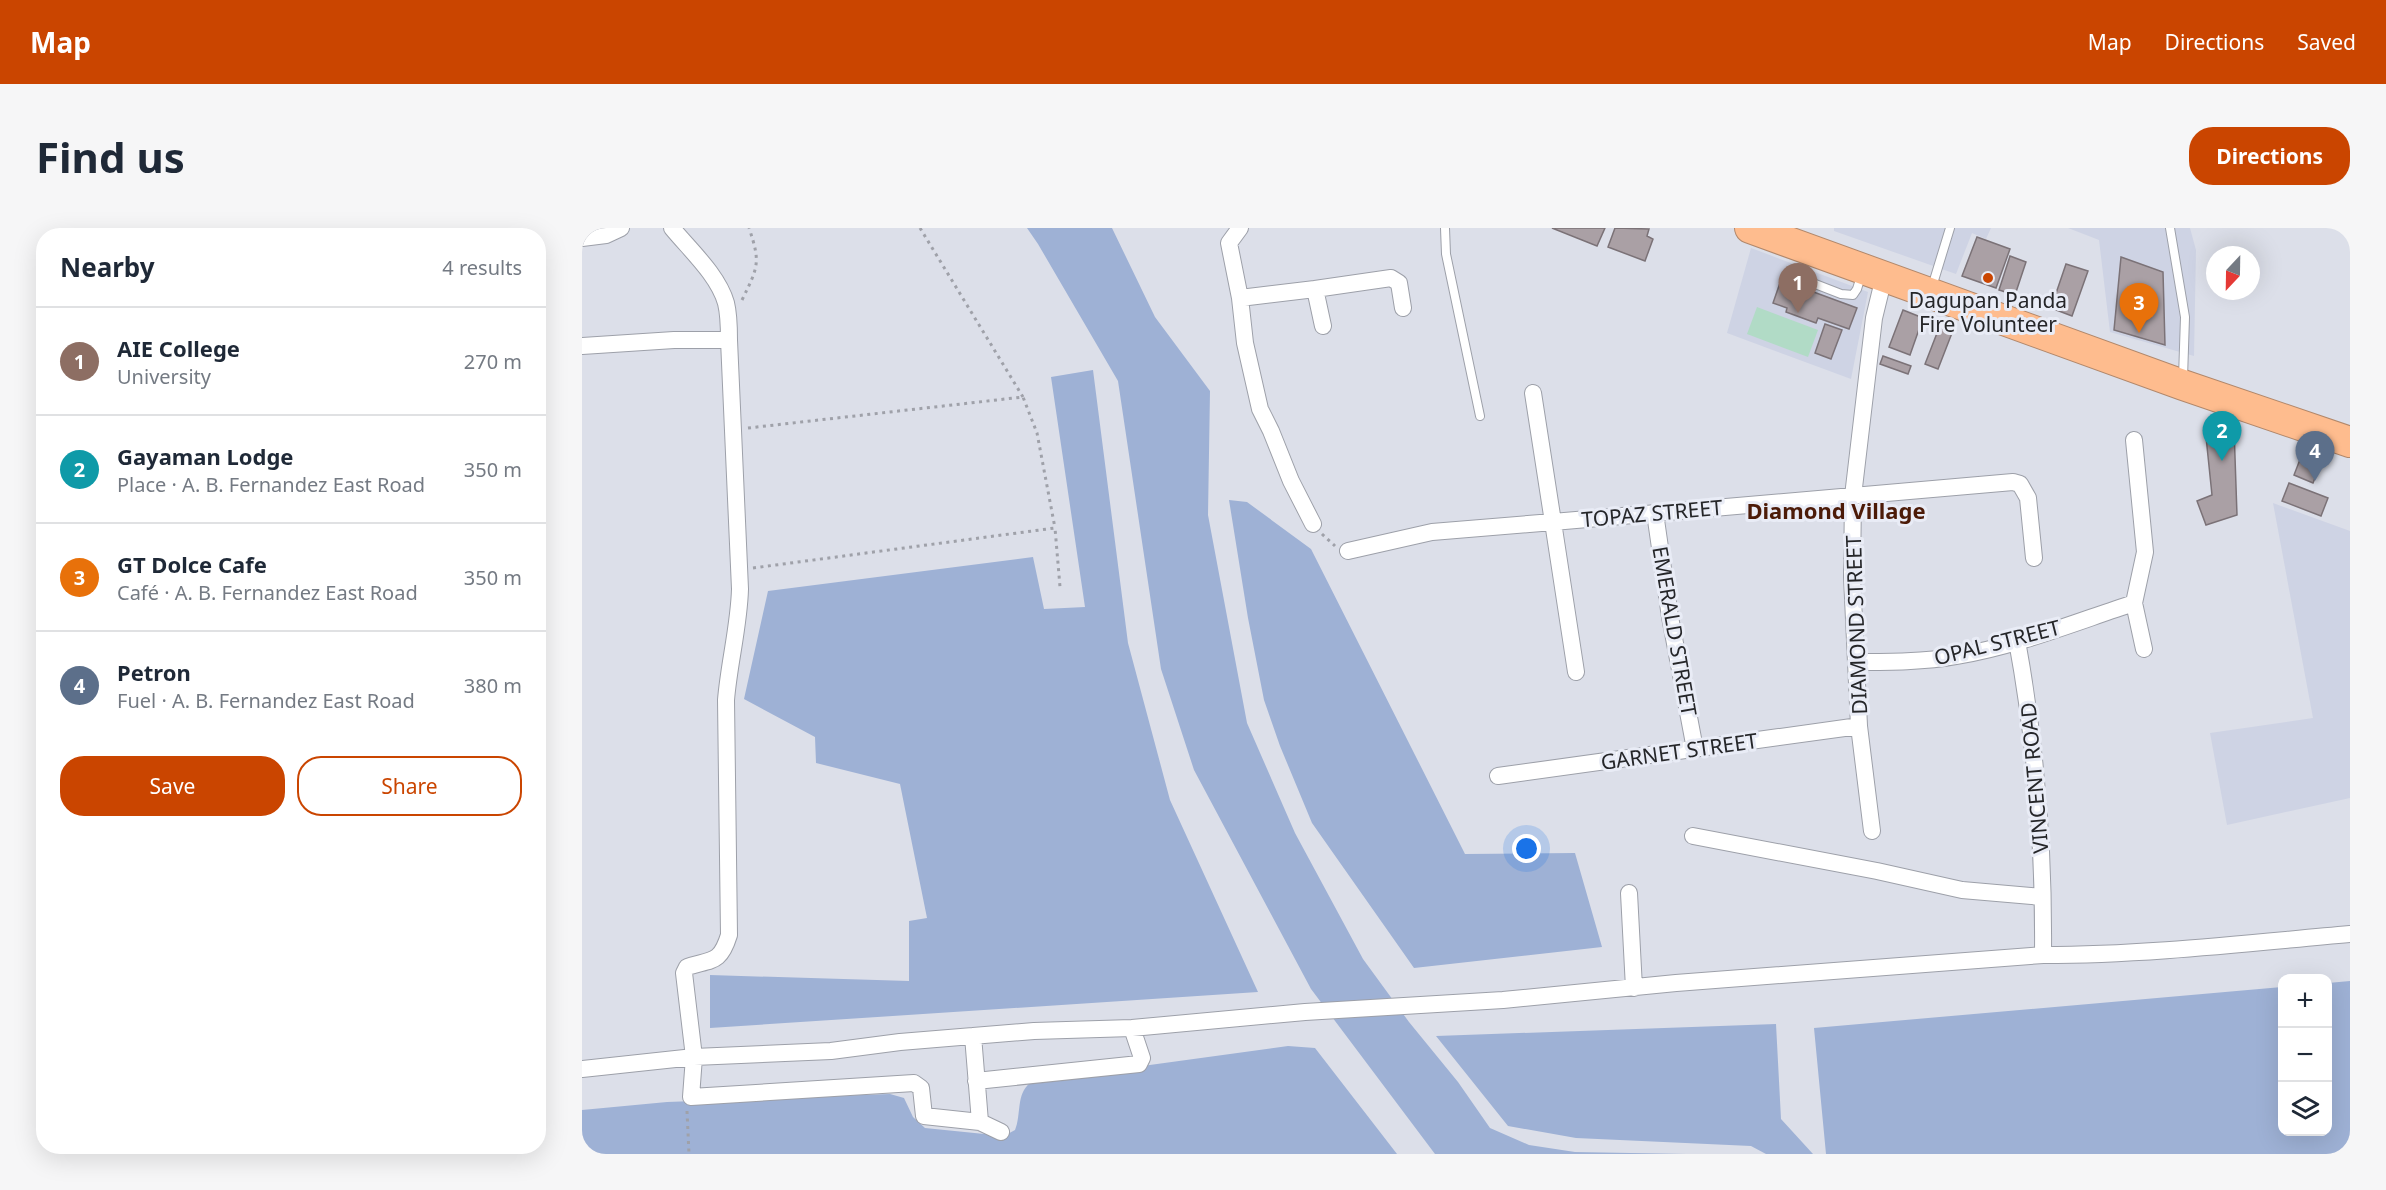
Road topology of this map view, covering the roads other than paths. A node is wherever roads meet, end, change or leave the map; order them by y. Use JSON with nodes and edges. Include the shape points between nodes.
{"nodes":[{"id":1,"x":621,"y":228,"type":"edge"},
{"id":2,"x":672,"y":228,"type":"edge"},
{"id":3,"x":1240,"y":228,"type":"edge"},
{"id":4,"x":1445,"y":228,"type":"edge"},
{"id":5,"x":1750,"y":228,"type":"edge"},
{"id":6,"x":1950,"y":228,"type":"edge"},
{"id":7,"x":2170,"y":228,"type":"edge"},
{"id":8,"x":582,"y":238,"type":"edge"},
{"id":9,"x":1874,"y":274,"type":"junction"},
{"id":10,"x":1792,"y":275,"type":"dead end"},
{"id":11,"x":1315,"y":289,"type":"junction"},
{"id":12,"x":1930,"y":293,"type":"junction"},
{"id":13,"x":1240,"y":298,"type":"junction"},
{"id":14,"x":1403,"y":308,"type":"dead end"},
{"id":15,"x":1323,"y":326,"type":"dead end"},
{"id":16,"x":729,"y":340,"type":"junction"},
{"id":17,"x":582,"y":346,"type":"edge"},
{"id":18,"x":2183,"y":385,"type":"junction"},
{"id":19,"x":1533,"y":393,"type":"dead end"},
{"id":20,"x":1480,"y":417,"type":"dead end"},
{"id":21,"x":2134,"y":440,"type":"dead end"},
{"id":22,"x":2350,"y":442,"type":"edge"},
{"id":23,"x":1853,"y":496,"type":"junction"},
{"id":24,"x":1655,"y":513,"type":"junction"},
{"id":25,"x":1552,"y":522,"type":"junction"},
{"id":26,"x":1313,"y":524,"type":"dead end"},
{"id":27,"x":1348,"y":551,"type":"dead end"},
{"id":28,"x":2034,"y":558,"type":"dead end"},
{"id":29,"x":2134,"y":603,"type":"junction"},
{"id":30,"x":2017,"y":641,"type":"junction"},
{"id":31,"x":2144,"y":649,"type":"dead end"},
{"id":32,"x":1856,"y":662,"type":"junction"},
{"id":33,"x":1576,"y":672,"type":"dead end"},
{"id":34,"x":1859,"y":726,"type":"junction"},
{"id":35,"x":1695,"y":749,"type":"junction"},
{"id":36,"x":1498,"y":776,"type":"dead end"},
{"id":37,"x":1872,"y":831,"type":"dead end"},
{"id":38,"x":1693,"y":836,"type":"dead end"},
{"id":39,"x":1629,"y":893,"type":"dead end"},
{"id":40,"x":2042,"y":897,"type":"junction"},
{"id":41,"x":2350,"y":934,"type":"edge"},
{"id":42,"x":2043,"y":955,"type":"junction"},
{"id":43,"x":1634,"y":988,"type":"junction"},
{"id":44,"x":1132,"y":1028,"type":"junction"},
{"id":45,"x":973,"y":1036,"type":"junction"},
{"id":46,"x":694,"y":1052,"type":"junction"},
{"id":47,"x":582,"y":1069,"type":"edge"},
{"id":48,"x":976,"y":1081,"type":"junction"},
{"id":49,"x":980,"y":1122,"type":"junction"},
{"id":50,"x":1001,"y":1132,"type":"dead end"}],
"edges":[{"from":1,"to":8,"type":"street","via":[[606,235]]},
{"from":2,"to":16,"type":"street","via":[[723,293]]},
{"from":3,"to":13,"type":"street","via":[[1229,243]]},
{"from":4,"to":20,"type":"lane","via":[[1446,254]]},
{"from":5,"to":9,"type":"highway"},
{"from":6,"to":12,"type":"lane"},
{"from":7,"to":18,"type":"lane","via":[[2185,317]]},
{"from":9,"to":10,"type":"lane","via":[[1853,295]]},
{"from":9,"to":12,"type":"highway"},
{"from":9,"to":23,"type":"street","name":"DIAMOND STREET","via":[[1874,318]]},
{"from":11,"to":13,"type":"street"},
{"from":11,"to":14,"type":"street","via":[[1390,278],[1399,283]]},
{"from":11,"to":15,"type":"street"},
{"from":12,"to":18,"type":"highway"},
{"from":13,"to":26,"type":"street","via":[[1245,343],[1260,409]]},
{"from":16,"to":17,"type":"street"},
{"from":16,"to":46,"type":"street","via":[[740,608],[726,700],[729,935],[723,952],[714,961],[685,968],[684,990]]},
{"from":18,"to":22,"type":"highway"},
{"from":19,"to":25,"type":"street","name":"TOPAZ STREET"},
{"from":21,"to":29,"type":"street","via":[[2145,552]]},
{"from":23,"to":24,"type":"street","name":"TOPAZ STREET"},
{"from":23,"to":28,"type":"street","name":"TOPAZ STREET","via":[[2003,482],[2020,484],[2028,498]]},
{"from":23,"to":32,"type":"street","name":"DIAMOND STREET"},
{"from":24,"to":25,"type":"street","name":"TOPAZ STREET"},
{"from":24,"to":35,"type":"street","name":"EMERALD STREET"},
{"from":25,"to":27,"type":"street","via":[[1432,532]]},
{"from":25,"to":33,"type":"street"},
{"from":29,"to":30,"type":"street","name":"OPAL STREET"},
{"from":29,"to":31,"type":"street"},
{"from":30,"to":32,"type":"street","name":"OPAL STREET","via":[[1959,656]]},
{"from":30,"to":40,"type":"street","name":"VINCENT ROAD","via":[[2028,701]]},
{"from":32,"to":34,"type":"street","name":"DIAMOND STREET"},
{"from":34,"to":35,"type":"street","name":"GARNET STREET"},
{"from":34,"to":37,"type":"street","name":"DIAMOND STREET"},
{"from":35,"to":36,"type":"street","name":"GARNET STREET"},
{"from":38,"to":40,"type":"street","via":[[1962,890]]},
{"from":39,"to":43,"type":"street"},
{"from":40,"to":42,"type":"street","name":"VINCENT ROAD"},
{"from":41,"to":42,"type":"street","via":[[2154,952]]},
{"from":42,"to":43,"type":"street"},
{"from":43,"to":44,"type":"street"},
{"from":44,"to":45,"type":"street"},
{"from":44,"to":48,"type":"street","via":[[1142,1058],[1139,1064]]},
{"from":45,"to":46,"type":"street","via":[[831,1051]]},
{"from":45,"to":48,"type":"street"},
{"from":46,"to":47,"type":"street"},
{"from":46,"to":49,"type":"street","via":[[691,1097],[914,1083],[921,1088],[924,1116]]},
{"from":48,"to":49,"type":"street"},
{"from":49,"to":50,"type":"street"}]}
